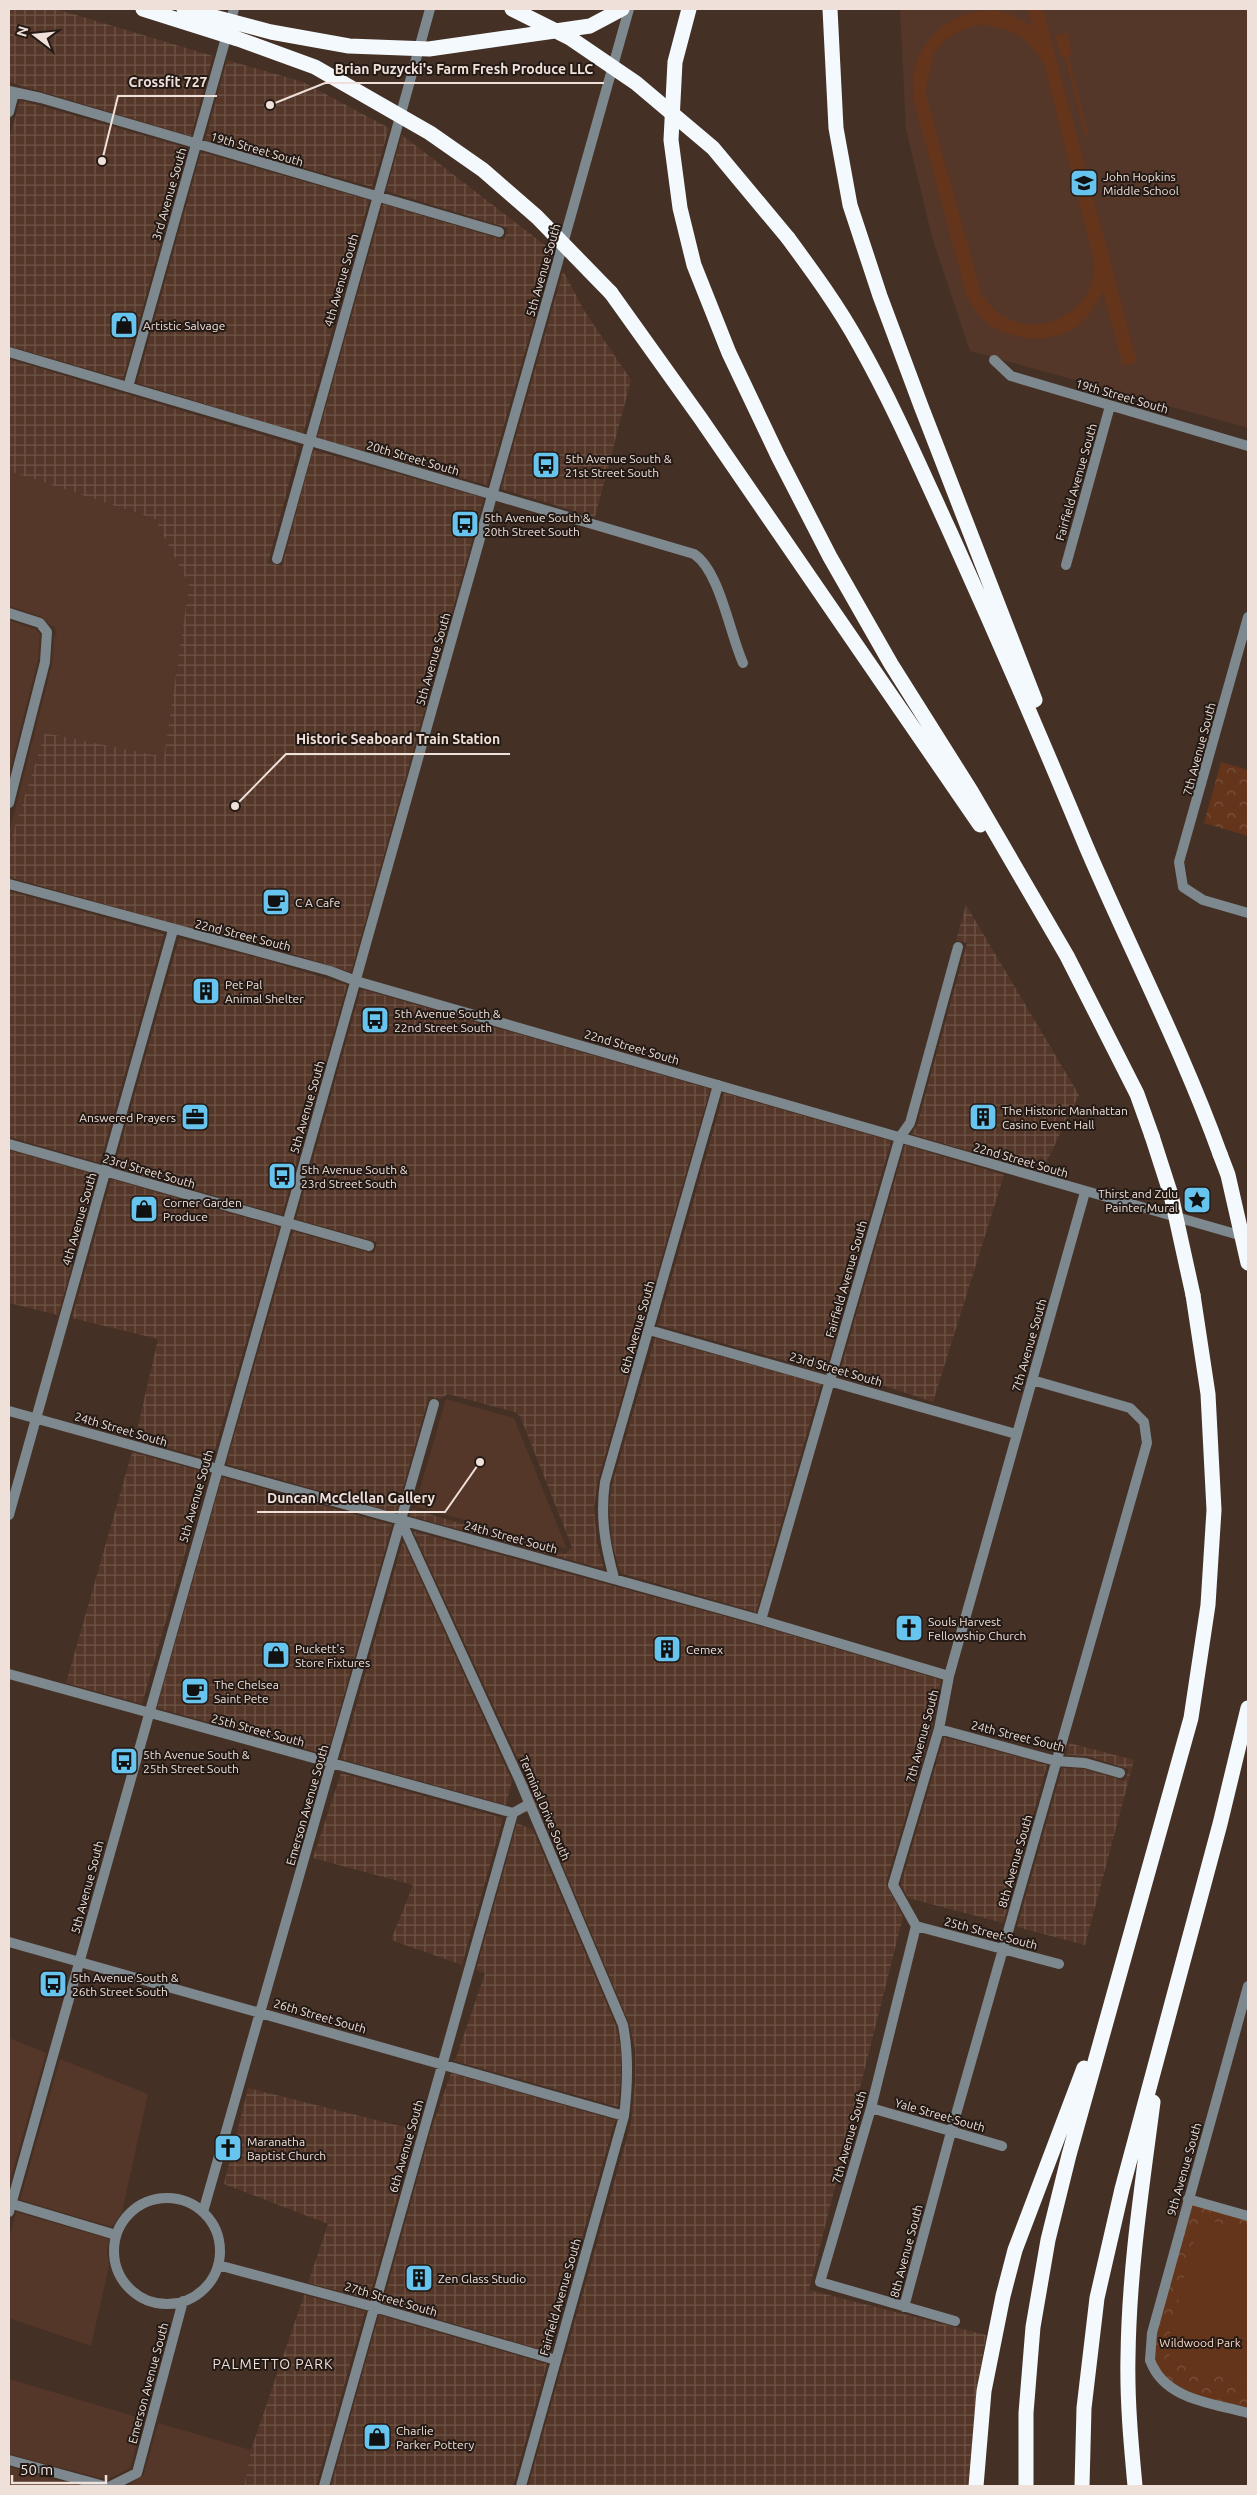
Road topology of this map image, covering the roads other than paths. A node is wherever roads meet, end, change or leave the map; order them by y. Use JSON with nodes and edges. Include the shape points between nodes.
{"nodes":[{"id":1,"x":143,"y":9,"type":"edge"},
{"id":2,"x":184,"y":9,"type":"edge"},
{"id":3,"x":234,"y":9,"type":"edge"},
{"id":4,"x":430,"y":9,"type":"edge"},
{"id":5,"x":512,"y":9,"type":"edge"},
{"id":6,"x":622,"y":9,"type":"edge"},
{"id":7,"x":629,"y":9,"type":"edge"},
{"id":8,"x":689,"y":9,"type":"edge"},
{"id":9,"x":830,"y":9,"type":"edge"},
{"id":10,"x":12,"y":92,"type":"edge"},
{"id":11,"x":9,"y":112,"type":"edge"},
{"id":12,"x":196,"y":144,"type":"junction"},
{"id":13,"x":377,"y":196,"type":"junction"},
{"id":14,"x":499,"y":232,"type":"dead end"},
{"id":15,"x":9,"y":352,"type":"edge"},
{"id":16,"x":994,"y":360,"type":"dead end"},
{"id":17,"x":128,"y":387,"type":"junction"},
{"id":18,"x":1110,"y":406,"type":"junction"},
{"id":19,"x":308,"y":442,"type":"junction"},
{"id":20,"x":1248,"y":446,"type":"edge"},
{"id":21,"x":492,"y":494,"type":"junction"},
{"id":22,"x":277,"y":559,"type":"dead end"},
{"id":23,"x":1066,"y":565,"type":"dead end"},
{"id":24,"x":9,"y":613,"type":"edge"},
{"id":25,"x":1248,"y":617,"type":"edge"},
{"id":26,"x":1244,"y":649,"type":"edge"},
{"id":27,"x":743,"y":663,"type":"dead end"},
{"id":28,"x":9,"y":803,"type":"edge"},
{"id":29,"x":9,"y":884,"type":"edge"},
{"id":30,"x":1248,"y":913,"type":"edge"},
{"id":31,"x":173,"y":930,"type":"junction"},
{"id":32,"x":1122,"y":930,"type":"junction"},
{"id":33,"x":958,"y":947,"type":"dead end"},
{"id":34,"x":1067,"y":956,"type":"junction"},
{"id":35,"x":356,"y":981,"type":"junction"},
{"id":36,"x":718,"y":1085,"type":"junction"},
{"id":37,"x":900,"y":1137,"type":"junction"},
{"id":38,"x":9,"y":1144,"type":"edge"},
{"id":39,"x":105,"y":1171,"type":"junction"},
{"id":40,"x":1086,"y":1192,"type":"junction"},
{"id":41,"x":288,"y":1223,"type":"junction"},
{"id":42,"x":1248,"y":1238,"type":"edge"},
{"id":43,"x":369,"y":1246,"type":"dead end"},
{"id":44,"x":1248,"y":1263,"type":"edge"},
{"id":45,"x":649,"y":1330,"type":"junction"},
{"id":46,"x":830,"y":1380,"type":"junction"},
{"id":47,"x":1032,"y":1380,"type":"junction"},
{"id":48,"x":434,"y":1404,"type":"dead end"},
{"id":49,"x":9,"y":1410,"type":"edge"},
{"id":50,"x":36,"y":1418,"type":"junction"},
{"id":51,"x":1016,"y":1434,"type":"junction"},
{"id":52,"x":217,"y":1469,"type":"junction"},
{"id":53,"x":9,"y":1515,"type":"edge"},
{"id":54,"x":401,"y":1521,"type":"junction"},
{"id":55,"x":614,"y":1578,"type":"junction"},
{"id":56,"x":761,"y":1620,"type":"junction"},
{"id":57,"x":9,"y":1674,"type":"edge"},
{"id":58,"x":949,"y":1676,"type":"junction"},
{"id":59,"x":1248,"y":1708,"type":"edge"},
{"id":60,"x":148,"y":1713,"type":"junction"},
{"id":61,"x":939,"y":1729,"type":"junction"},
{"id":62,"x":1056,"y":1761,"type":"junction"},
{"id":63,"x":332,"y":1764,"type":"junction"},
{"id":64,"x":1120,"y":1773,"type":"dead end"},
{"id":65,"x":529,"y":1804,"type":"junction"},
{"id":66,"x":513,"y":1813,"type":"junction"},
{"id":67,"x":916,"y":1926,"type":"junction"},
{"id":68,"x":9,"y":1942,"type":"edge"},
{"id":69,"x":1003,"y":1950,"type":"junction"},
{"id":70,"x":80,"y":1962,"type":"junction"},
{"id":71,"x":1059,"y":1964,"type":"dead end"},
{"id":72,"x":1117,"y":1983,"type":"junction"},
{"id":73,"x":1248,"y":1986,"type":"edge"},
{"id":74,"x":261,"y":2013,"type":"junction"},
{"id":75,"x":1245,"y":2013,"type":"edge"},
{"id":76,"x":1161,"y":2042,"type":"junction"},
{"id":77,"x":442,"y":2064,"type":"junction"},
{"id":78,"x":871,"y":2108,"type":"junction"},
{"id":79,"x":624,"y":2116,"type":"junction"},
{"id":80,"x":951,"y":2132,"type":"junction"},
{"id":81,"x":1002,"y":2146,"type":"dead end"},
{"id":82,"x":1188,"y":2199,"type":"junction"},
{"id":83,"x":10,"y":2206,"type":"edge"},
{"id":84,"x":203,"y":2212,"type":"junction"},
{"id":85,"x":1248,"y":2216,"type":"edge"},
{"id":86,"x":116,"y":2235,"type":"junction"},
{"id":87,"x":218,"y":2265,"type":"junction"},
{"id":88,"x":183,"y":2301,"type":"junction"},
{"id":89,"x":374,"y":2307,"type":"junction"},
{"id":90,"x":904,"y":2307,"type":"junction"},
{"id":91,"x":955,"y":2321,"type":"dead end"},
{"id":92,"x":556,"y":2360,"type":"junction"},
{"id":93,"x":1248,"y":2413,"type":"edge"},
{"id":94,"x":9,"y":2460,"type":"edge"},
{"id":95,"x":104,"y":2486,"type":"edge"},
{"id":96,"x":111,"y":2486,"type":"edge"},
{"id":97,"x":324,"y":2486,"type":"edge"},
{"id":98,"x":520,"y":2486,"type":"edge"},
{"id":99,"x":976,"y":2486,"type":"edge"},
{"id":100,"x":1026,"y":2486,"type":"edge"},
{"id":101,"x":1082,"y":2486,"type":"edge"},
{"id":102,"x":1135,"y":2486,"type":"edge"}],
"edges":[{"from":1,"to":34,"type":"highway","bridge":true,"via":[[315,67],[430,133],[483,170],[537,217],[610,293],[839,618]]},
{"from":2,"to":6,"type":"highway","bridge":true,"via":[[271,32],[350,46],[429,49],[590,26]]},
{"from":3,"to":12,"type":"street","name":"3rd Avenue South"},
{"from":4,"to":13,"type":"street","name":"4th Avenue South"},
{"from":5,"to":32,"type":"highway","bridge":true,"via":[[570,38],[636,84],[713,148],[788,238],[828,294],[888,399],[1006,656]]},
{"from":7,"to":21,"type":"street","name":"5th Avenue South"},
{"from":8,"to":34,"type":"highway","via":[[676,62],[671,140],[680,208],[701,283],[729,353],[830,557]]},
{"from":9,"to":32,"type":"highway","via":[[836,128],[850,205],[920,406]]},
{"from":10,"to":11,"type":"street"},
{"from":10,"to":12,"type":"street","name":"19th Street South"},
{"from":12,"to":13,"type":"street","name":"19th Street South"},
{"from":12,"to":17,"type":"street","name":"3rd Avenue South"},
{"from":13,"to":14,"type":"street","name":"19th Street South"},
{"from":13,"to":19,"type":"street","name":"4th Avenue South"},
{"from":15,"to":17,"type":"street","name":"20th Street South"},
{"from":16,"to":18,"type":"street","name":"19th Street South","via":[[1011,376]]},
{"from":17,"to":19,"type":"street","name":"20th Street South"},
{"from":18,"to":20,"type":"street","name":"19th Street South"},
{"from":18,"to":23,"type":"street","name":"Fairfield Avenue South"},
{"from":19,"to":21,"type":"street","name":"20th Street South"},
{"from":19,"to":22,"type":"street","name":"4th Avenue South"},
{"from":21,"to":27,"type":"street","name":"20th Street South","via":[[682,550],[701,559],[726,612],[734,644]]},
{"from":21,"to":35,"type":"street","name":"5th Avenue South"},
{"from":24,"to":28,"type":"street","via":[[40,624],[47,632],[45,662]]},
{"from":25,"to":26,"type":"street","name":"7th Avenue South"},
{"from":26,"to":30,"type":"street","name":"7th Avenue South","via":[[1179,862],[1183,887],[1203,900]]},
{"from":29,"to":31,"type":"street","name":"22nd Street South"},
{"from":31,"to":35,"type":"street","name":"22nd Street South","via":[[330,971]]},
{"from":31,"to":39,"type":"street","name":"4th Avenue South"},
{"from":32,"to":44,"type":"highway","bridge":true,"via":[[1204,1110],[1228,1175]]},
{"from":33,"to":37,"type":"street","name":"Fairfield Avenue South","via":[[910,1123]]},
{"from":34,"to":72,"type":"highway","bridge":true,"via":[[1138,1094],[1171,1195],[1193,1295],[1208,1394],[1214,1510],[1208,1606],[1191,1718]]},
{"from":35,"to":36,"type":"street","name":"22nd Street South"},
{"from":35,"to":41,"type":"street","name":"5th Avenue South"},
{"from":36,"to":37,"type":"street","name":"22nd Street South"},
{"from":36,"to":45,"type":"street","name":"6th Avenue South"},
{"from":37,"to":40,"type":"street","name":"22nd Street South"},
{"from":37,"to":46,"type":"street","name":"Fairfield Avenue South"},
{"from":38,"to":39,"type":"street","name":"23rd Street South"},
{"from":39,"to":41,"type":"street","name":"23rd Street South"},
{"from":39,"to":50,"type":"street","name":"4th Avenue South"},
{"from":40,"to":42,"type":"street","name":"22nd Street South"},
{"from":40,"to":47,"type":"street","name":"7th Avenue South"},
{"from":41,"to":43,"type":"street","name":"23rd Street South"},
{"from":41,"to":52,"type":"street","name":"5th Avenue South"},
{"from":45,"to":46,"type":"street","name":"23rd Street South"},
{"from":45,"to":55,"type":"street","name":"6th Avenue South","via":[[605,1482],[601,1507]]},
{"from":46,"to":51,"type":"street","name":"23rd Street South"},
{"from":46,"to":56,"type":"street","name":"Fairfield Avenue South"},
{"from":47,"to":51,"type":"street","name":"7th Avenue South"},
{"from":47,"to":62,"type":"street","name":"8th Avenue South","via":[[1130,1408],[1144,1422],[1147,1443]]},
{"from":48,"to":54,"type":"street","name":"Emerson Avenue South"},
{"from":49,"to":50,"type":"street","name":"24th Street South"},
{"from":50,"to":52,"type":"street","name":"24th Street South"},
{"from":50,"to":53,"type":"street","name":"4th Avenue South"},
{"from":51,"to":58,"type":"street","name":"7th Avenue South"},
{"from":52,"to":54,"type":"street","name":"24th Street South"},
{"from":52,"to":60,"type":"street","name":"5th Avenue South"},
{"from":54,"to":55,"type":"street","name":"24th Street South"},
{"from":54,"to":63,"type":"street","name":"Emerson Avenue South"},
{"from":54,"to":65,"type":"street","name":"Terminal Drive South"},
{"from":55,"to":56,"type":"street","name":"24th Street South"},
{"from":56,"to":58,"type":"street","name":"24th Street South"},
{"from":57,"to":60,"type":"street","name":"25th Street South"},
{"from":58,"to":61,"type":"street","name":"7th Avenue South"},
{"from":59,"to":76,"type":"highway"},
{"from":60,"to":63,"type":"street","name":"25th Street South"},
{"from":60,"to":70,"type":"street","name":"5th Avenue South"},
{"from":61,"to":62,"type":"street","name":"24th Street South"},
{"from":61,"to":67,"type":"street","name":"7th Avenue South","via":[[893,1885]]},
{"from":62,"to":64,"type":"street","name":"24th Street South","via":[[1085,1762]]},
{"from":62,"to":69,"type":"street","name":"8th Avenue South"},
{"from":63,"to":66,"type":"street","name":"25th Street South"},
{"from":63,"to":74,"type":"street","name":"Emerson Avenue South"},
{"from":65,"to":66,"type":"street"},
{"from":65,"to":79,"type":"street","name":"Terminal Drive South","via":[[623,2025],[628,2049]]},
{"from":66,"to":77,"type":"street","name":"6th Avenue South"},
{"from":67,"to":69,"type":"street","name":"25th Street South"},
{"from":67,"to":78,"type":"street","name":"7th Avenue South"},
{"from":68,"to":70,"type":"street","name":"26th Street South"},
{"from":69,"to":71,"type":"street","name":"25th Street South"},
{"from":69,"to":80,"type":"street","name":"8th Avenue South"},
{"from":70,"to":74,"type":"street","name":"26th Street South"},
{"from":70,"to":83,"type":"street","name":"5th Avenue South"},
{"from":72,"to":99,"type":"highway","via":[[1015,2250],[984,2392]]},
{"from":72,"to":100,"type":"highway","via":[[1046,2250],[1033,2327],[1026,2413]]},
{"from":73,"to":75,"type":"street","name":"9th Avenue South"},
{"from":74,"to":77,"type":"street","name":"26th Street South"},
{"from":74,"to":84,"type":"street","name":"Emerson Avenue South"},
{"from":75,"to":82,"type":"street","name":"9th Avenue South"},
{"from":76,"to":101,"type":"highway","via":[[1097,2298],[1084,2408]]},
{"from":76,"to":102,"type":"highway","via":[[1139,2207],[1131,2298],[1128,2408]]},
{"from":77,"to":79,"type":"street","name":"26th Street South"},
{"from":77,"to":89,"type":"street","name":"6th Avenue South"},
{"from":78,"to":80,"type":"street","name":"Yale Street South"},
{"from":78,"to":90,"type":"street","name":"7th Avenue South","via":[[820,2282]]},
{"from":79,"to":92,"type":"street","name":"Fairfield Avenue South"},
{"from":80,"to":81,"type":"street","name":"Yale Street South"},
{"from":80,"to":90,"type":"street","name":"8th Avenue South"},
{"from":82,"to":85,"type":"street"},
{"from":82,"to":93,"type":"street","name":"9th Avenue South","via":[[1152,2333],[1150,2360],[1158,2376],[1176,2392]]},
{"from":83,"to":86,"type":"street"},
{"from":84,"to":86,"type":"street","via":[[188,2202],[171,2198],[153,2200],[137,2207],[124,2219]]},
{"from":84,"to":87,"type":"street","via":[[218,2236]]},
{"from":86,"to":88,"type":"street","via":[[114,2253],[118,2271],[127,2286],[141,2298],[158,2304]]},
{"from":87,"to":88,"type":"street","via":[[203,2290]]},
{"from":87,"to":89,"type":"street","name":"27th Street South"},
{"from":88,"to":96,"type":"street","name":"Emerson Avenue South","via":[[137,2473]]},
{"from":89,"to":92,"type":"street","name":"27th Street South"},
{"from":89,"to":97,"type":"street","name":"6th Avenue South"},
{"from":90,"to":91,"type":"street"},
{"from":92,"to":98,"type":"street","name":"Fairfield Avenue South"},
{"from":94,"to":95,"type":"street"}]}
